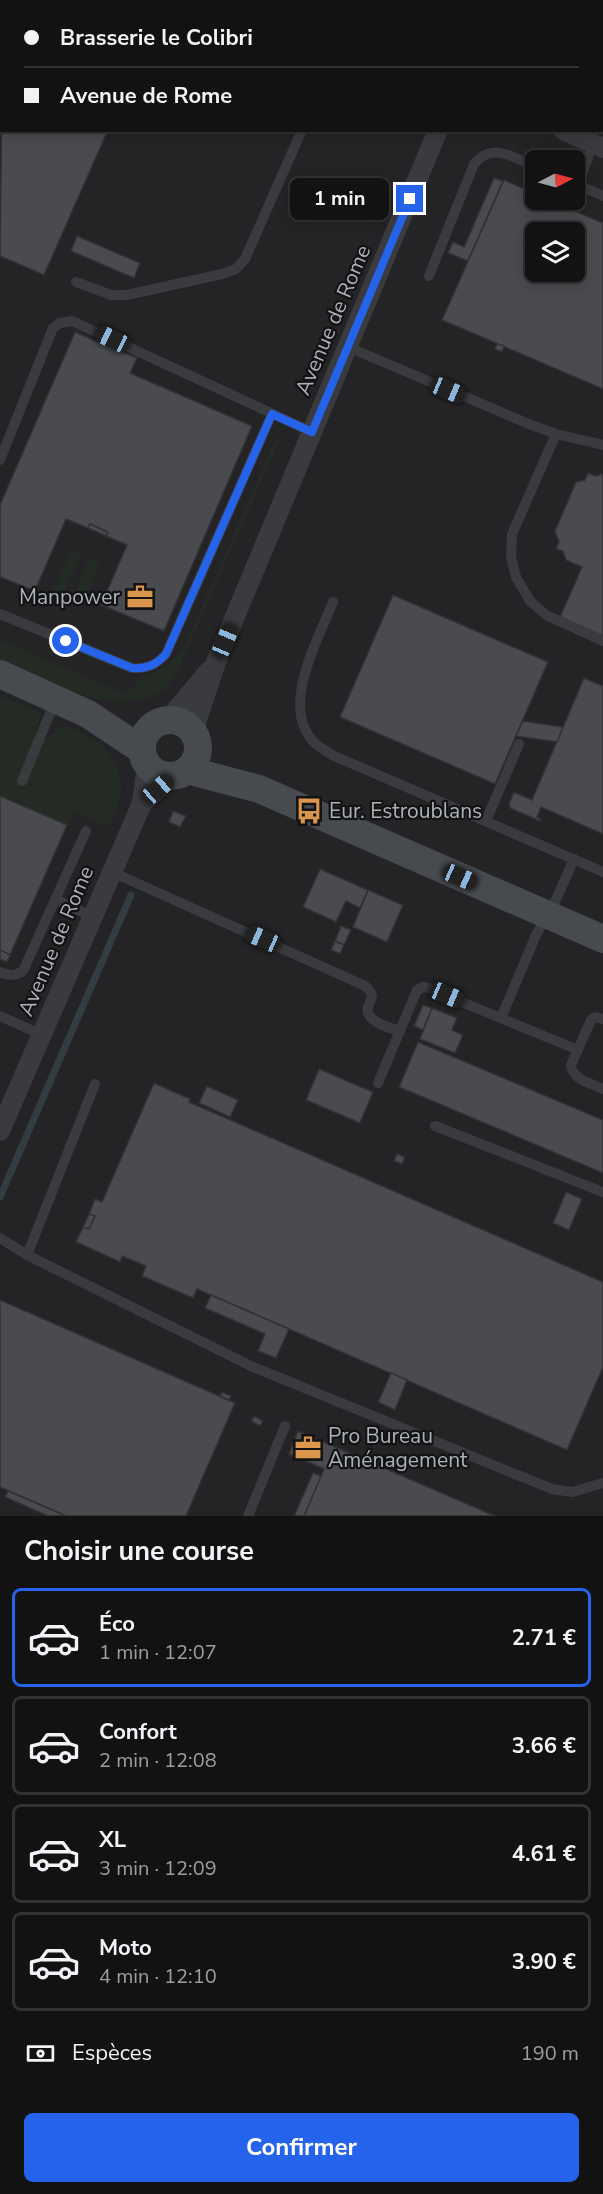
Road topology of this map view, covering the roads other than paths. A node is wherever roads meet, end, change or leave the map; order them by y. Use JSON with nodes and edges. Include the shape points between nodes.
{"nodes":[{"id":1,"x":301,"y":132,"type":"edge"},
{"id":2,"x":437,"y":132,"type":"edge"},
{"id":3,"x":567,"y":132,"type":"edge"},
{"id":4,"x":598,"y":146,"type":"edge"},
{"id":5,"x":525,"y":162,"type":"edge"},
{"id":6,"x":585,"y":168,"type":"edge"},
{"id":7,"x":585,"y":188,"type":"edge"},
{"id":8,"x":603,"y":196,"type":"edge"},
{"id":9,"x":429,"y":276,"type":"dead end"},
{"id":10,"x":76,"y":282,"type":"dead end"},
{"id":11,"x":348,"y":347,"type":"junction"},
{"id":12,"x":272,"y":414,"type":"junction"},
{"id":13,"x":312,"y":432,"type":"junction"},
{"id":14,"x":556,"y":434,"type":"junction"},
{"id":15,"x":603,"y":445,"type":"edge"},
{"id":16,"x":0,"y":460,"type":"edge"},
{"id":17,"x":333,"y":602,"type":"dead end"},
{"id":18,"x":0,"y":614,"type":"edge"},
{"id":19,"x":603,"y":641,"type":"edge"},
{"id":20,"x":216,"y":662,"type":"junction"},
{"id":21,"x":0,"y":674,"type":"edge"},
{"id":22,"x":56,"y":699,"type":"junction"},
{"id":23,"x":152,"y":740,"type":"junction"},
{"id":24,"x":519,"y":744,"type":"dead end"},
{"id":25,"x":188,"y":756,"type":"junction"},
{"id":26,"x":22,"y":781,"type":"dead end"},
{"id":27,"x":142,"y":803,"type":"junction"},
{"id":28,"x":486,"y":821,"type":"junction"},
{"id":29,"x":86,"y":831,"type":"dead end"},
{"id":30,"x":574,"y":859,"type":"junction"},
{"id":31,"x":112,"y":872,"type":"junction"},
{"id":32,"x":603,"y":872,"type":"edge"},
{"id":33,"x":55,"y":899,"type":"junction"},
{"id":34,"x":547,"y":915,"type":"junction"},
{"id":35,"x":93,"y":917,"type":"junction"},
{"id":36,"x":603,"y":939,"type":"edge"},
{"id":37,"x":0,"y":972,"type":"edge"},
{"id":38,"x":0,"y":1016,"type":"edge"},
{"id":39,"x":501,"y":1018,"type":"junction"},
{"id":40,"x":603,"y":1019,"type":"edge"},
{"id":41,"x":400,"y":1031,"type":"junction"},
{"id":42,"x":42,"y":1035,"type":"junction"},
{"id":43,"x":578,"y":1050,"type":"junction"},
{"id":44,"x":378,"y":1083,"type":"dead end"},
{"id":45,"x":95,"y":1084,"type":"dead end"},
{"id":46,"x":603,"y":1089,"type":"edge"},
{"id":47,"x":435,"y":1126,"type":"dead end"},
{"id":48,"x":0,"y":1131,"type":"edge"},
{"id":49,"x":603,"y":1192,"type":"edge"},
{"id":50,"x":0,"y":1238,"type":"edge"},
{"id":51,"x":27,"y":1255,"type":"junction"},
{"id":52,"x":285,"y":1426,"type":"dead end"},
{"id":53,"x":603,"y":1483,"type":"edge"},
{"id":54,"x":248,"y":1516,"type":"edge"}],
"edges":[{"from":1,"to":10,"type":"lane","via":[[245,259],[236,269],[127,295],[111,295]]},
{"from":2,"to":11,"type":"street","name":"Avenue de Rome"},
{"from":3,"to":4,"type":"street"},
{"from":4,"to":6,"type":"lane"},
{"from":5,"to":9,"type":"lane","via":[[493,152],[481,156],[474,164]]},
{"from":7,"to":8,"type":"lane"},
{"from":11,"to":13,"type":"street","name":"Avenue de Rome"},
{"from":11,"to":14,"type":"lane"},
{"from":12,"to":13,"type":"lane"},
{"from":12,"to":16,"type":"lane","via":[[72,321],[60,323],[53,328]]},
{"from":12,"to":18,"type":"lane","via":[[166,654],[158,663],[144,669],[132,668]]},
{"from":13,"to":20,"type":"street","name":"Avenue de Rome"},
{"from":14,"to":15,"type":"lane"},
{"from":14,"to":19,"type":"lane","via":[[512,534],[511,557],[516,577],[530,601],[546,615]]},
{"from":17,"to":28,"type":"lane","via":[[300,695],[308,733],[332,755]]},
{"from":20,"to":23,"type":"street","name":"Avenue de Rome"},
{"from":20,"to":25,"type":"street","name":"Avenue de Rome"},
{"from":21,"to":22,"type":"street"},
{"from":22,"to":23,"type":"street"},
{"from":22,"to":26,"type":"lane"},
{"from":23,"to":25,"type":"street","via":[[182,723]]},
{"from":23,"to":25,"type":"street","via":[[158,774]]},
{"from":23,"to":27,"type":"street","name":"Avenue de Rome"},
{"from":24,"to":28,"type":"lane"},
{"from":25,"to":27,"type":"street","name":"Avenue de Rome"},
{"from":25,"to":34,"type":"street"},
{"from":27,"to":31,"type":"street","name":"Avenue de Rome"},
{"from":28,"to":30,"type":"lane"},
{"from":29,"to":33,"type":"lane"},
{"from":30,"to":32,"type":"lane"},
{"from":30,"to":34,"type":"lane"},
{"from":31,"to":35,"type":"street","name":"Avenue de Rome"},
{"from":31,"to":41,"type":"lane","via":[[363,985],[372,995],[369,1016]]},
{"from":33,"to":35,"type":"lane"},
{"from":33,"to":37,"type":"lane","via":[[23,971],[17,975]]},
{"from":34,"to":36,"type":"street"},
{"from":34,"to":39,"type":"lane"},
{"from":35,"to":42,"type":"street","name":"Avenue de Rome"},
{"from":38,"to":42,"type":"lane"},
{"from":39,"to":41,"type":"lane","via":[[423,987],[417,990]]},
{"from":39,"to":43,"type":"lane"},
{"from":40,"to":43,"type":"lane","via":[[591,1020]]},
{"from":41,"to":44,"type":"lane"},
{"from":42,"to":48,"type":"street","name":"Avenue de Rome"},
{"from":43,"to":46,"type":"lane","via":[[571,1072]]},
{"from":45,"to":51,"type":"lane"},
{"from":47,"to":49,"type":"lane"},
{"from":50,"to":51,"type":"lane"},
{"from":51,"to":53,"type":"lane","via":[[252,1367],[552,1489],[572,1492]]},
{"from":52,"to":54,"type":"lane"}]}
